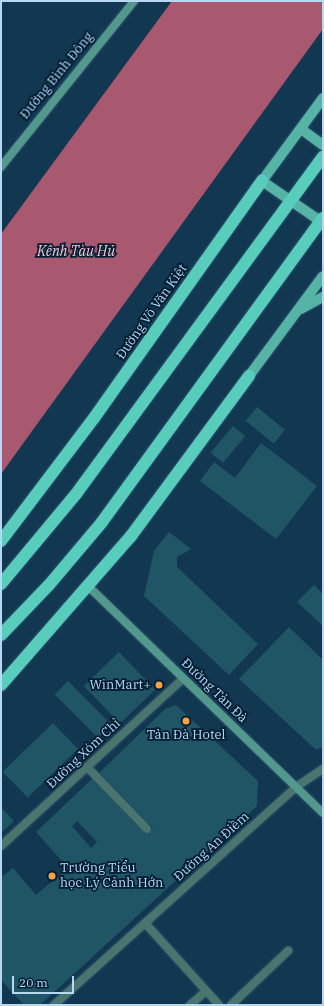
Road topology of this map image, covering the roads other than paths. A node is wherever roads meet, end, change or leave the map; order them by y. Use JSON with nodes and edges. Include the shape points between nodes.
{"nodes":[{"id":1,"x":134,"y":1,"type":"edge"},
{"id":2,"x":323,"y":98,"type":"edge"},
{"id":3,"x":301,"y":129,"type":"junction"},
{"id":4,"x":323,"y":145,"type":"edge"},
{"id":5,"x":323,"y":157,"type":"edge"},
{"id":6,"x":2,"y":164,"type":"edge"},
{"id":7,"x":262,"y":181,"type":"junction"},
{"id":8,"x":292,"y":201,"type":"junction"},
{"id":9,"x":322,"y":221,"type":"edge"},
{"id":10,"x":323,"y":276,"type":"edge"},
{"id":11,"x":323,"y":296,"type":"edge"},
{"id":12,"x":297,"y":310,"type":"junction"},
{"id":13,"x":249,"y":376,"type":"joint"},
{"id":14,"x":1,"y":541,"type":"edge"},
{"id":15,"x":1,"y":584,"type":"edge"},
{"id":16,"x":89,"y":587,"type":"junction"},
{"id":17,"x":1,"y":635,"type":"edge"},
{"id":18,"x":184,"y":678,"type":"junction"},
{"id":19,"x":1,"y":685,"type":"edge"},
{"id":20,"x":87,"y":767,"type":"junction"},
{"id":21,"x":323,"y":770,"type":"edge"},
{"id":22,"x":296,"y":787,"type":"junction"},
{"id":23,"x":323,"y":813,"type":"edge"},
{"id":24,"x":148,"y":829,"type":"dead end"},
{"id":25,"x":1,"y":846,"type":"edge"},
{"id":26,"x":144,"y":923,"type":"junction"},
{"id":27,"x":288,"y":951,"type":"dead end"},
{"id":28,"x":206,"y":991,"type":"junction"},
{"id":29,"x":54,"y":1005,"type":"edge"},
{"id":30,"x":190,"y":1005,"type":"edge"},
{"id":31,"x":219,"y":1005,"type":"edge"},
{"id":32,"x":231,"y":1005,"type":"edge"}],
"edges":[{"from":1,"to":6,"type":"street","name":"Đường Bình Đông"},
{"from":2,"to":3,"type":"main road","name":"Đường Võ Văn Kiệt"},
{"from":3,"to":4,"type":"main road"},
{"from":3,"to":7,"type":"main road","name":"Đường Võ Văn Kiệt"},
{"from":5,"to":8,"type":"highway"},
{"from":7,"to":8,"type":"main road"},
{"from":7,"to":14,"type":"highway","name":"Đường Võ Văn Kiệt","via":[[94,418]]},
{"from":8,"to":9,"type":"main road"},
{"from":8,"to":15,"type":"highway","via":[[76,494]]},
{"from":9,"to":17,"type":"highway","via":[[102,522],[49,585]]},
{"from":10,"to":12,"type":"main road"},
{"from":11,"to":12,"type":"main road"},
{"from":12,"to":13,"type":"main road"},
{"from":13,"to":16,"type":"highway","via":[[131,536]]},
{"from":16,"to":18,"type":"street","name":"Đường Tản Đà"},
{"from":16,"to":19,"type":"highway"},
{"from":18,"to":20,"type":"street","name":"Đường Xóm Chỉ"},
{"from":18,"to":22,"type":"street","name":"Đường Tản Đà"},
{"from":20,"to":24,"type":"street"},
{"from":20,"to":25,"type":"street","name":"Đường Xóm Chỉ"},
{"from":21,"to":22,"type":"street","name":"Đường An Điềm"},
{"from":22,"to":23,"type":"street","name":"Đường Tản Đà"},
{"from":22,"to":26,"type":"street","name":"Đường An Điềm"},
{"from":26,"to":28,"type":"street"},
{"from":26,"to":29,"type":"street","name":"Đường An Điềm"},
{"from":27,"to":32,"type":"street"},
{"from":28,"to":30,"type":"street"},
{"from":28,"to":31,"type":"street"}]}
